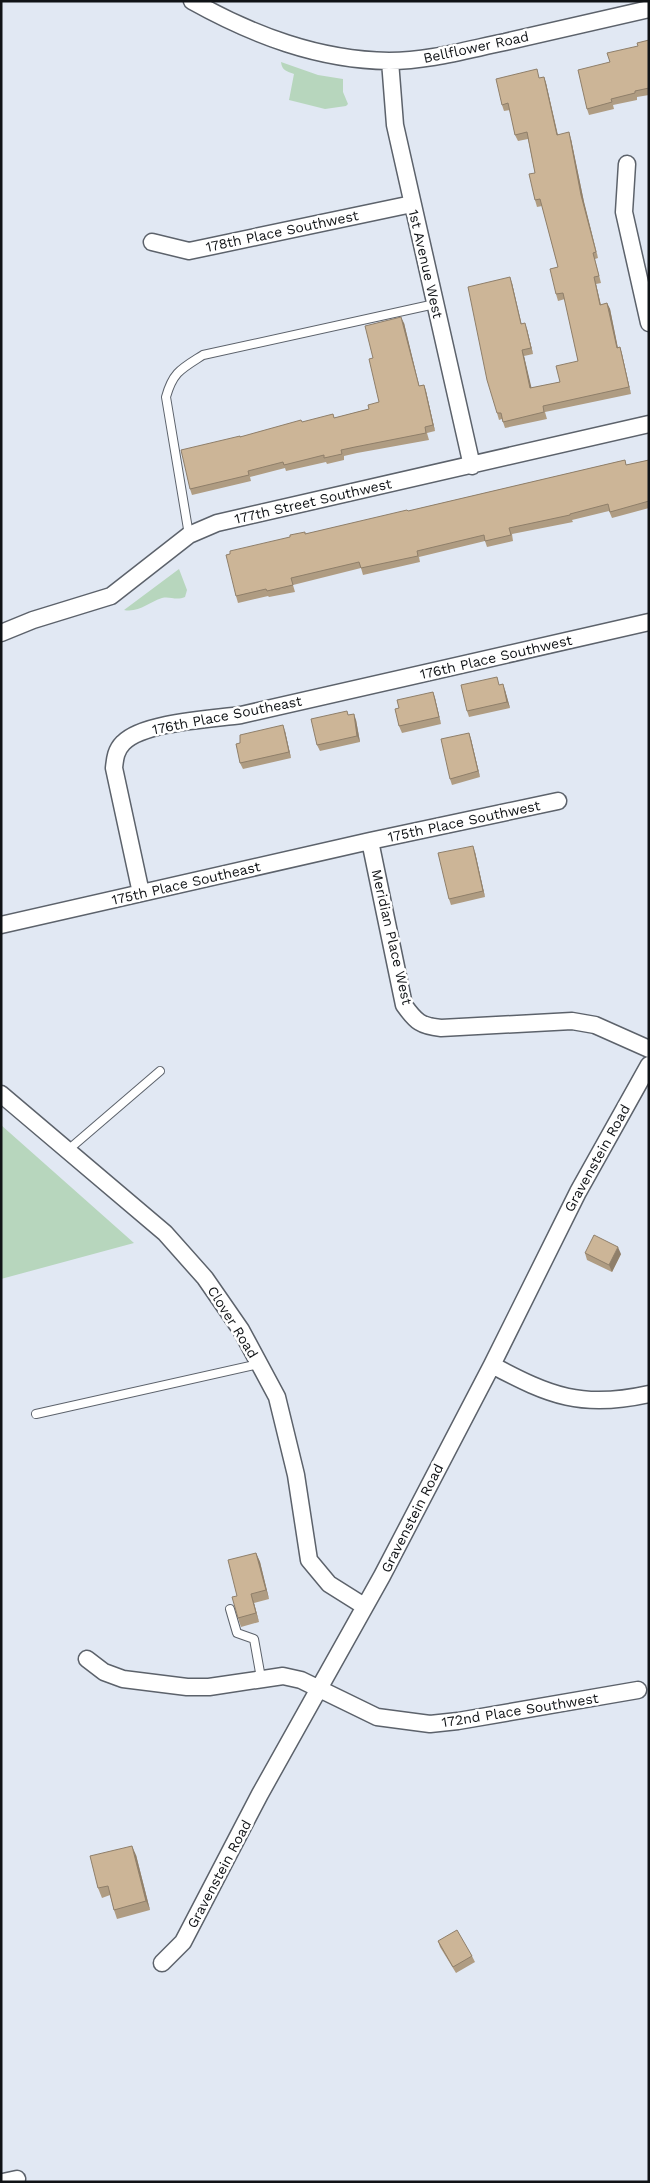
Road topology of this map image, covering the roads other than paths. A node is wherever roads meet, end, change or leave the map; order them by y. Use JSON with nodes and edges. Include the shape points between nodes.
{"nodes":[{"id":1,"x":192,"y":1,"type":"edge"},
{"id":2,"x":649,"y":9,"type":"edge"},
{"id":3,"x":390,"y":61,"type":"junction"},
{"id":4,"x":627,"y":164,"type":"dead end"},
{"id":5,"x":412,"y":204,"type":"junction"},
{"id":6,"x":152,"y":242,"type":"dead end"},
{"id":7,"x":435,"y":304,"type":"junction"},
{"id":8,"x":649,"y":323,"type":"edge"},
{"id":9,"x":648,"y":424,"type":"edge"},
{"id":10,"x":472,"y":466,"type":"junction"},
{"id":11,"x":189,"y":535,"type":"junction"},
{"id":12,"x":649,"y":622,"type":"edge"},
{"id":13,"x":1,"y":633,"type":"edge"},
{"id":14,"x":343,"y":691,"type":"joint"},
{"id":15,"x":558,"y":801,"type":"dead end"},
{"id":16,"x":370,"y":841,"type":"junction"},
{"id":17,"x":141,"y":893,"type":"junction"},
{"id":18,"x":1,"y":925,"type":"edge"},
{"id":19,"x":649,"y":1049,"type":"edge"},
{"id":20,"x":649,"y":1065,"type":"edge"},
{"id":21,"x":160,"y":1070,"type":"dead end"},
{"id":22,"x":1,"y":1094,"type":"edge"},
{"id":23,"x":68,"y":1150,"type":"junction"},
{"id":24,"x":259,"y":1364,"type":"junction"},
{"id":25,"x":492,"y":1365,"type":"junction"},
{"id":26,"x":649,"y":1394,"type":"edge"},
{"id":27,"x":36,"y":1414,"type":"dead end"},
{"id":28,"x":364,"y":1606,"type":"junction"},
{"id":29,"x":230,"y":1609,"type":"edge"},
{"id":30,"x":87,"y":1659,"type":"dead end"},
{"id":31,"x":261,"y":1678,"type":"junction"},
{"id":32,"x":319,"y":1689,"type":"junction"},
{"id":33,"x":638,"y":1690,"type":"dead end"},
{"id":34,"x":162,"y":1962,"type":"dead end"}],
"edges":[{"from":1,"to":3,"type":"street","name":"Bellflower Road","via":[[224,19],[284,43],[348,58]]},
{"from":2,"to":3,"type":"street","name":"Bellflower Road","via":[[443,56]]},
{"from":3,"to":5,"type":"street","name":"1st Avenue West","via":[[395,125]]},
{"from":4,"to":8,"type":"street","via":[[624,212]]},
{"from":5,"to":6,"type":"street","name":"178th Place Southwest","via":[[189,251]]},
{"from":5,"to":7,"type":"street","name":"1st Avenue West"},
{"from":7,"to":10,"type":"street","name":"1st Avenue West"},
{"from":7,"to":11,"type":"lane","via":[[203,356],[182,368],[170,380],[166,397]]},
{"from":9,"to":10,"type":"street","name":"177th Street Southwest"},
{"from":10,"to":11,"type":"street","name":"177th Street Southwest","via":[[218,523]]},
{"from":11,"to":13,"type":"street","name":"177th Street Southwest","via":[[111,596]]},
{"from":12,"to":14,"type":"street","name":"176th Place Southwest"},
{"from":14,"to":17,"type":"street","name":"176th Place Southeast","via":[[240,715],[144,731],[124,742],[118,749],[114,768]]},
{"from":15,"to":16,"type":"street","name":"175th Place Southwest"},
{"from":16,"to":17,"type":"street","name":"175th Place Southeast"},
{"from":16,"to":19,"type":"street","name":"Meridian Place West","via":[[404,1005],[413,1019],[425,1027],[442,1028],[572,1021],[595,1025]]},
{"from":17,"to":18,"type":"street","name":"175th Place Southeast"},
{"from":20,"to":25,"type":"street","name":"Gravenstein Road","via":[[578,1192]]},
{"from":21,"to":23,"type":"lane"},
{"from":22,"to":23,"type":"street","name":"Clover Road"},
{"from":23,"to":24,"type":"street","name":"Clover Road","via":[[177,1246],[210,1285],[241,1330]]},
{"from":24,"to":27,"type":"lane"},
{"from":24,"to":28,"type":"street","name":"Clover Road","via":[[277,1398],[296,1475],[309,1560],[329,1584]]},
{"from":25,"to":26,"type":"street","via":[[529,1384],[571,1398],[615,1401]]},
{"from":25,"to":28,"type":"street","name":"Gravenstein Road"},
{"from":28,"to":32,"type":"street","name":"Gravenstein Road"},
{"from":29,"to":31,"type":"lane","via":[[237,1633],[254,1639]]},
{"from":30,"to":31,"type":"street","name":"172nd Place Southwest","via":[[104,1672],[123,1679],[187,1687],[208,1687]]},
{"from":31,"to":32,"type":"street","name":"172nd Place Southwest","via":[[283,1676]]},
{"from":32,"to":33,"type":"street","name":"172nd Place Southwest","via":[[377,1717],[430,1724]]},
{"from":32,"to":34,"type":"street","name":"Gravenstein Road","via":[[183,1942]]}]}
